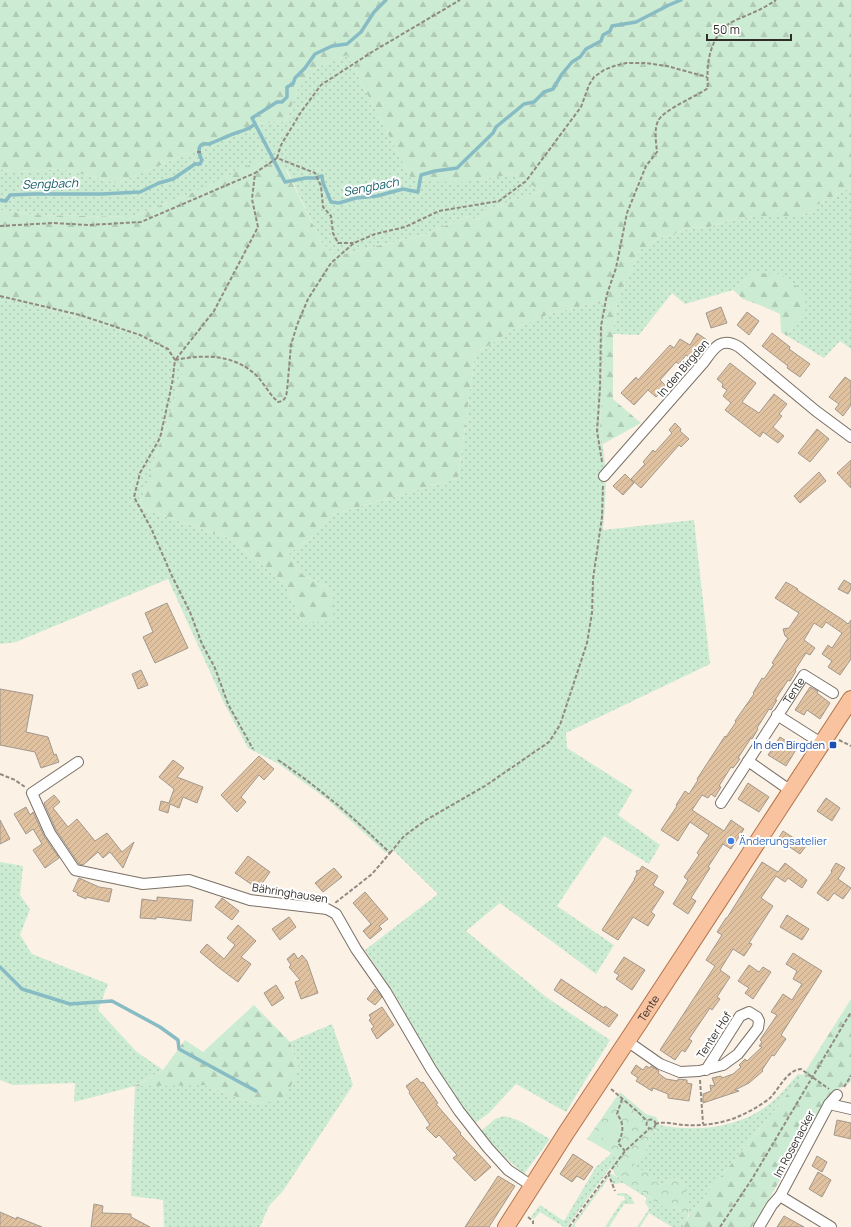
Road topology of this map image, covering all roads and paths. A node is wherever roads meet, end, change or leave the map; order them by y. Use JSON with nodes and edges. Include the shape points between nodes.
{"nodes":[{"id":1,"x":460,"y":0,"type":"edge"},
{"id":2,"x":776,"y":0,"type":"edge"},
{"id":3,"x":707,"y":77,"type":"junction"},
{"id":4,"x":197,"y":152,"type":"dead end"},
{"id":5,"x":202,"y":152,"type":"dead end"},
{"id":6,"x":277,"y":158,"type":"junction"},
{"id":7,"x":255,"y":173,"type":"junction"},
{"id":8,"x":0,"y":226,"type":"edge"},
{"id":9,"x":354,"y":243,"type":"junction"},
{"id":10,"x":0,"y":296,"type":"edge"},
{"id":11,"x":176,"y":360,"type":"junction"},
{"id":12,"x":851,"y":438,"type":"edge"},
{"id":13,"x":604,"y":476,"type":"junction"},
{"id":14,"x":833,"y":693,"type":"dead end"},
{"id":15,"x":851,"y":699,"type":"edge"},
{"id":16,"x":777,"y":715,"type":"junction"},
{"id":17,"x":822,"y":743,"type":"junction"},
{"id":18,"x":253,"y":749,"type":"dead end"},
{"id":19,"x":278,"y":760,"type":"dead end"},
{"id":20,"x":748,"y":761,"type":"junction"},
{"id":21,"x":78,"y":762,"type":"dead end"},
{"id":22,"x":0,"y":774,"type":"edge"},
{"id":23,"x":791,"y":791,"type":"junction"},
{"id":24,"x":32,"y":793,"type":"junction"},
{"id":25,"x":721,"y":803,"type":"dead end"},
{"id":26,"x":390,"y":853,"type":"junction"},
{"id":27,"x":327,"y":909,"type":"junction"},
{"id":28,"x":851,"y":1012,"type":"edge"},
{"id":29,"x":627,"y":1041,"type":"junction"},
{"id":30,"x":702,"y":1070,"type":"junction"},
{"id":31,"x":812,"y":1076,"type":"junction"},
{"id":32,"x":851,"y":1076,"type":"edge"},
{"id":33,"x":611,"y":1089,"type":"dead end"},
{"id":34,"x":837,"y":1095,"type":"junction"},
{"id":35,"x":622,"y":1099,"type":"junction"},
{"id":36,"x":829,"y":1104,"type":"junction"},
{"id":37,"x":851,"y":1109,"type":"edge"},
{"id":38,"x":647,"y":1121,"type":"junction"},
{"id":39,"x":655,"y":1124,"type":"junction"},
{"id":40,"x":703,"y":1124,"type":"junction"},
{"id":41,"x":649,"y":1129,"type":"junction"},
{"id":42,"x":625,"y":1151,"type":"junction"},
{"id":43,"x":608,"y":1173,"type":"junction"},
{"id":44,"x":532,"y":1186,"type":"junction"},
{"id":45,"x":615,"y":1191,"type":"dead end"},
{"id":46,"x":780,"y":1196,"type":"junction"},
{"id":47,"x":528,"y":1217,"type":"dead end"},
{"id":48,"x":533,"y":1224,"type":"dead end"},
{"id":49,"x":506,"y":1227,"type":"edge"},
{"id":50,"x":569,"y":1227,"type":"edge"},
{"id":51,"x":720,"y":1227,"type":"edge"},
{"id":52,"x":759,"y":1227,"type":"edge"},
{"id":53,"x":831,"y":1227,"type":"edge"}],
"edges":[{"from":1,"to":6,"type":"path","via":[[321,85],[281,145]]},
{"from":2,"to":3,"type":"path","via":[[727,25],[715,40],[709,54]]},
{"from":3,"to":9,"type":"path","via":[[645,63],[626,63],[604,70],[594,77],[582,107],[526,181],[499,201],[440,211],[405,227],[375,234]]},
{"from":3,"to":13,"type":"path","via":[[708,88],[666,112],[658,120],[655,133],[657,152],[646,166],[627,213],[601,326],[597,431]]},
{"from":4,"to":5,"type":"path"},
{"from":6,"to":7,"type":"path"},
{"from":6,"to":9,"type":"path","via":[[315,173],[321,186],[323,206],[331,216],[333,232],[338,243]]},
{"from":7,"to":8,"type":"path","via":[[141,222]]},
{"from":7,"to":11,"type":"path","via":[[252,199],[258,227],[214,311]]},
{"from":9,"to":11,"type":"path","via":[[331,264],[308,299],[291,345],[288,391],[282,401],[275,400],[258,377],[235,362],[222,357],[206,356]]},
{"from":10,"to":11,"type":"path","via":[[80,315],[140,335],[168,349]]},
{"from":11,"to":18,"type":"path","via":[[160,438],[140,473],[134,498],[151,528],[190,612],[228,704]]},
{"from":12,"to":13,"type":"street","name":"In den Birgden","via":[[739,347],[732,343],[722,343],[714,349]]},
{"from":13,"to":26,"type":"path","via":[[592,613],[588,635],[560,725],[549,742],[485,786],[426,820],[404,836]]},
{"from":14,"to":16,"type":"street","name":"Tente","via":[[804,675]]},
{"from":15,"to":17,"type":"main road","name":"Tente"},
{"from":16,"to":17,"type":"street","name":"Tente"},
{"from":16,"to":20,"type":"street","name":"Tente"},
{"from":17,"to":23,"type":"main road","name":"Tente"},
{"from":19,"to":26,"type":"path","via":[[332,799]]},
{"from":20,"to":23,"type":"street"},
{"from":20,"to":25,"type":"street","name":"Tente"},
{"from":21,"to":24,"type":"street"},
{"from":22,"to":24,"type":"path","via":[[15,780]]},
{"from":23,"to":29,"type":"main road","name":"Tente"},
{"from":24,"to":27,"type":"street","name":"Bähringhausen","via":[[50,833],[75,870],[143,884],[189,880],[250,900]]},
{"from":26,"to":27,"type":"path","via":[[372,874]]},
{"from":27,"to":44,"type":"street","name":"Bähringhausen","via":[[336,914],[459,1111],[508,1170]]},
{"from":28,"to":31,"type":"path"},
{"from":29,"to":30,"type":"street","name":"Tenter Hof","via":[[660,1064],[680,1072]]},
{"from":29,"to":44,"type":"main road","name":"Tente"},
{"from":30,"to":30,"type":"street","name":"Tenter Hof","via":[[723,1065],[738,1054],[758,1028],[757,1017],[749,1012],[740,1016]]},
{"from":30,"to":40,"type":"path"},
{"from":31,"to":34,"type":"path"},
{"from":31,"to":40,"type":"path","via":[[801,1069],[797,1070],[789,1075],[770,1098],[753,1109],[724,1121]]},
{"from":31,"to":51,"type":"path","via":[[752,1179]]},
{"from":32,"to":34,"type":"path"},
{"from":33,"to":35,"type":"path"},
{"from":34,"to":36,"type":"street","name":"Im Rosenacker"},
{"from":35,"to":38,"type":"path"},
{"from":35,"to":42,"type":"path","via":[[616,1114],[623,1125],[618,1142]]},
{"from":36,"to":37,"type":"street","name":"Im Rosenacker"},
{"from":36,"to":46,"type":"street","name":"Im Rosenacker"},
{"from":38,"to":39,"type":"path","via":[[652,1120]]},
{"from":38,"to":41,"type":"path","via":[[646,1127]]},
{"from":39,"to":40,"type":"path"},
{"from":39,"to":41,"type":"path","via":[[654,1128]]},
{"from":41,"to":42,"type":"path"},
{"from":42,"to":43,"type":"path"},
{"from":43,"to":45,"type":"path"},
{"from":43,"to":50,"type":"path"},
{"from":44,"to":49,"type":"main road","name":"Tente"},
{"from":46,"to":52,"type":"street","name":"Im Rosenacker"},
{"from":46,"to":53,"type":"street","name":"Im Rosenacker"},
{"from":47,"to":48,"type":"path"}]}
